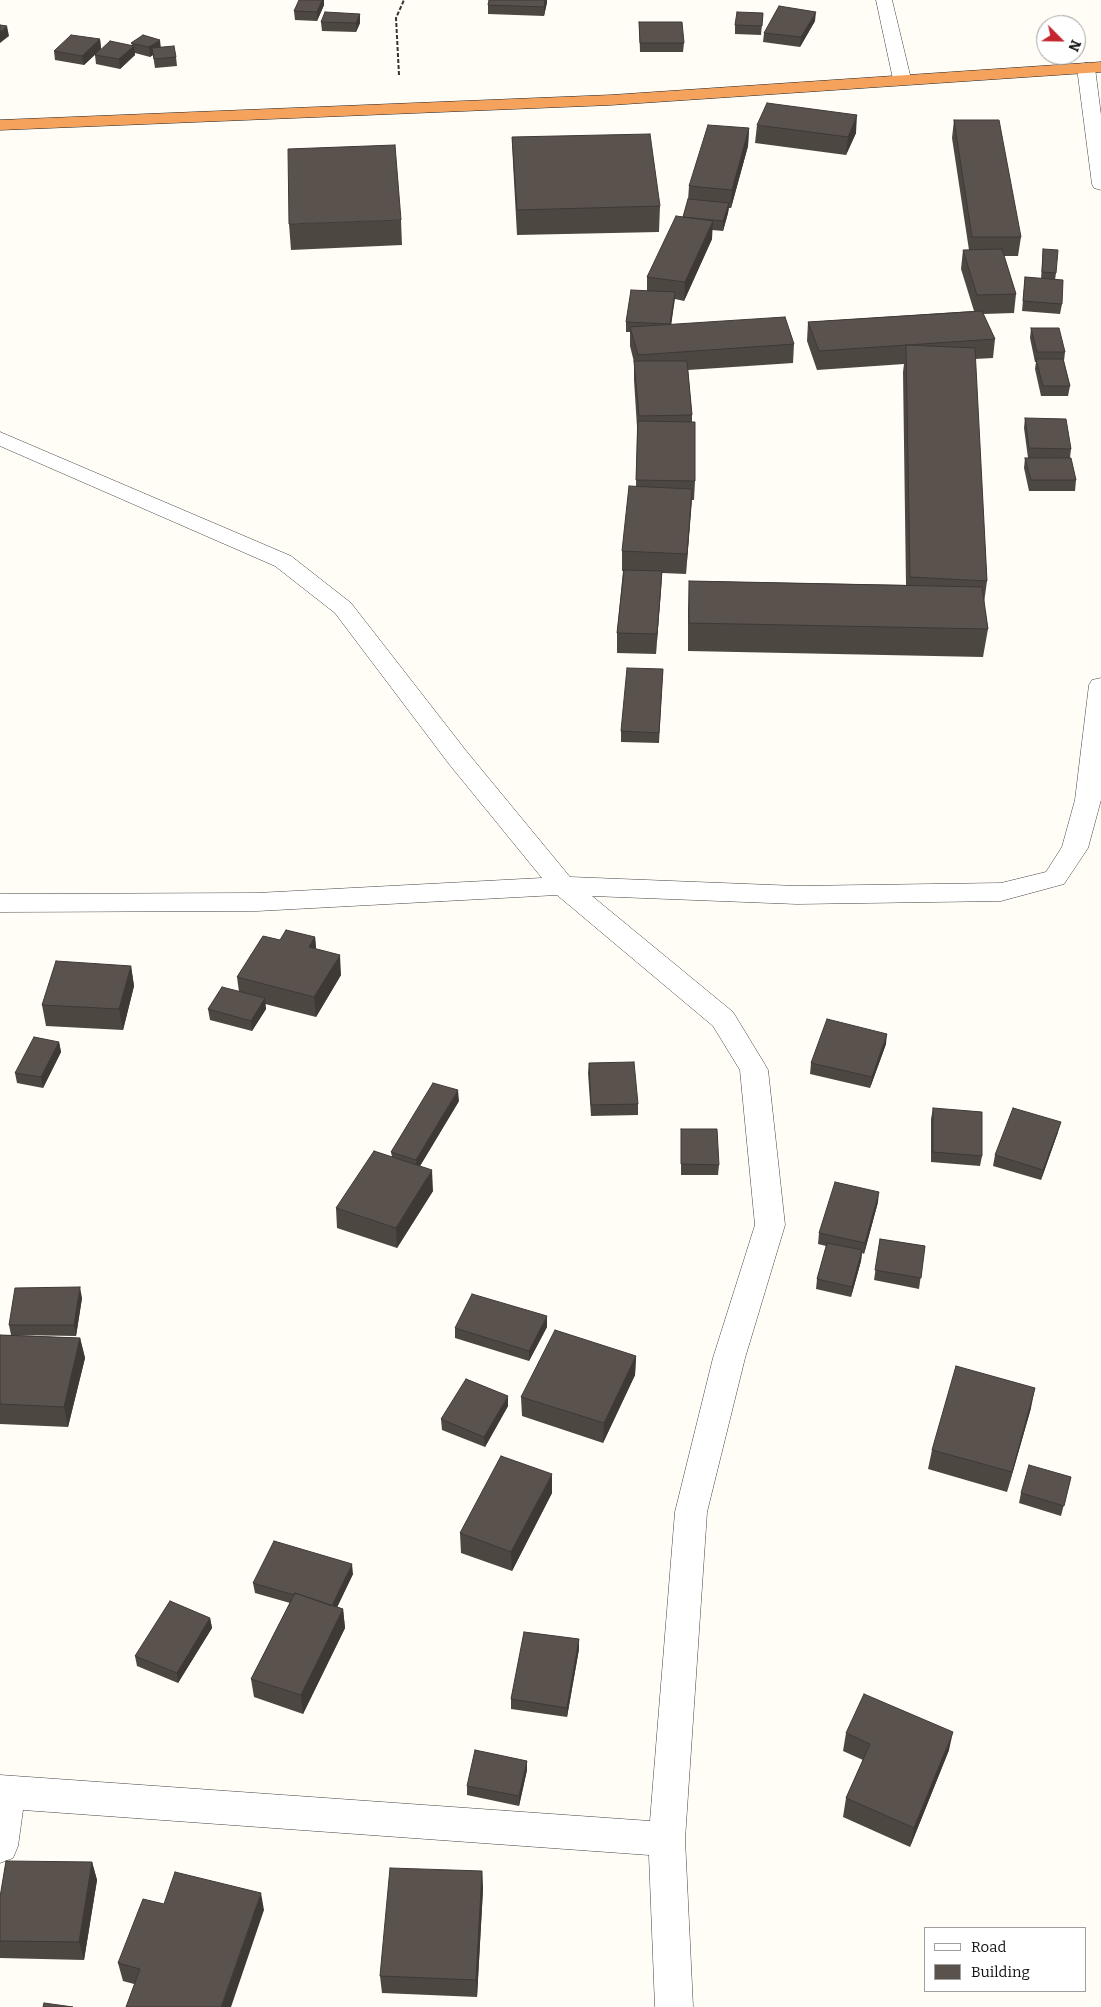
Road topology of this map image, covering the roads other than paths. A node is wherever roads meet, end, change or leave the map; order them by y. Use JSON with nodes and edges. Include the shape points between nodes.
{"nodes":[{"id":1,"x":884,"y":0,"type":"edge"},
{"id":2,"x":1094,"y":68,"type":"edge"},
{"id":3,"x":902,"y":79,"type":"junction"},
{"id":4,"x":0,"y":125,"type":"edge"},
{"id":5,"x":1101,"y":184,"type":"edge"},
{"id":6,"x":0,"y":438,"type":"edge"},
{"id":7,"x":1101,"y":685,"type":"edge"},
{"id":8,"x":563,"y":886,"type":"junction"},
{"id":9,"x":0,"y":903,"type":"edge"},
{"id":10,"x":3,"y":1792,"type":"edge"},
{"id":11,"x":667,"y":1839,"type":"junction"},
{"id":12,"x":0,"y":1846,"type":"edge"},
{"id":13,"x":674,"y":2007,"type":"edge"}],
"edges":[{"from":1,"to":3,"type":"street"},
{"from":2,"to":3,"type":"highway"},
{"from":2,"to":5,"type":"street"},
{"from":3,"to":4,"type":"highway","via":[[611,100]]},
{"from":6,"to":8,"type":"street","via":[[283,561],[343,608],[458,758]]},
{"from":7,"to":8,"type":"street","via":[[1088,800],[1075,848],[1055,878],[1001,892],[797,895]]},
{"from":8,"to":9,"type":"street","via":[[257,902]]},
{"from":8,"to":11,"type":"street","via":[[723,1019],[754,1070],[770,1225],[729,1358],[691,1512]]},
{"from":10,"to":11,"type":"street"},
{"from":10,"to":12,"type":"street"},
{"from":11,"to":13,"type":"street"}]}
